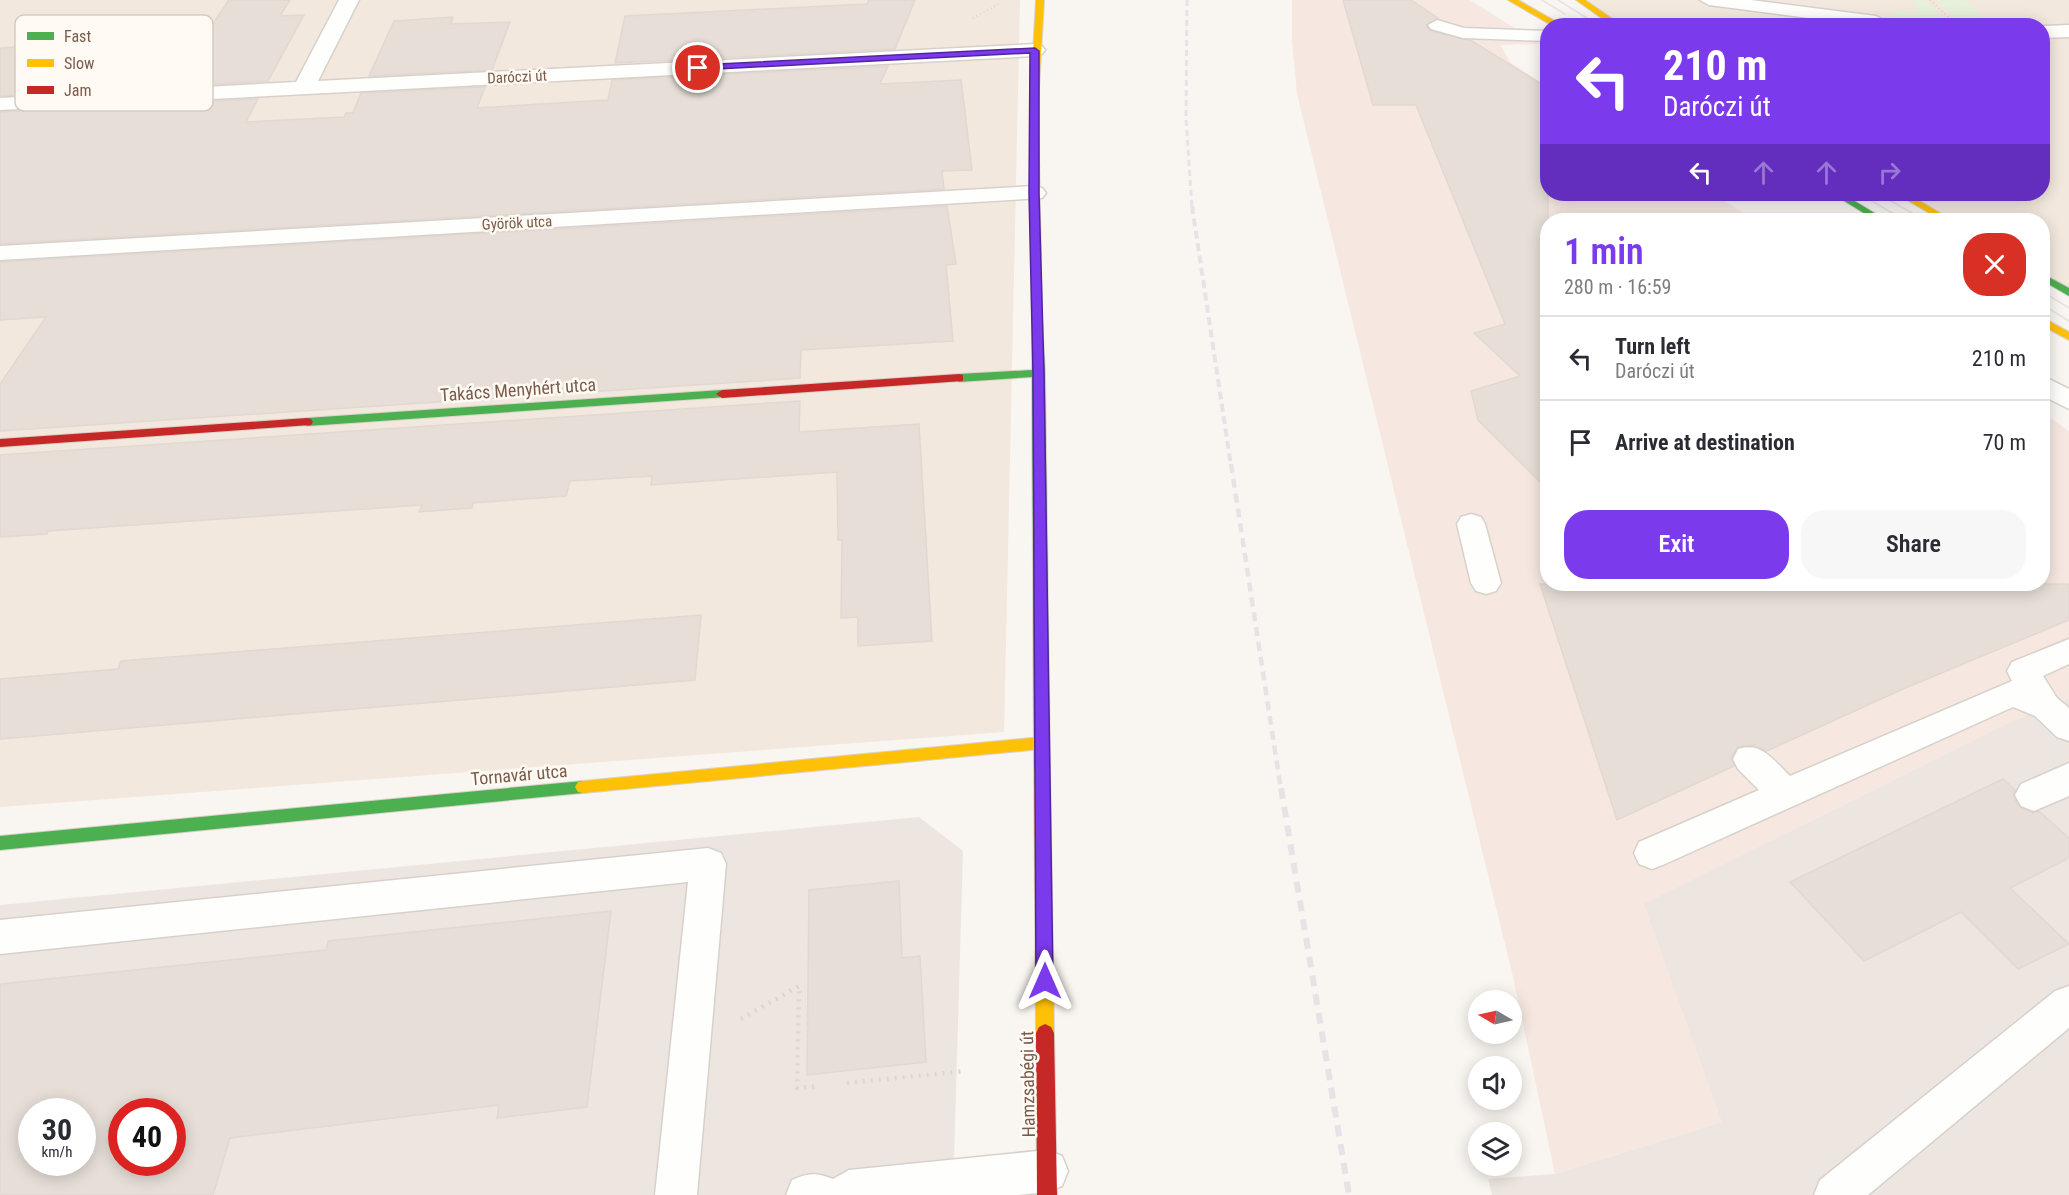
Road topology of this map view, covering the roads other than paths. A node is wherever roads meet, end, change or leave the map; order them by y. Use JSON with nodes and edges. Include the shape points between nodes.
{"nodes":[{"id":1,"x":349,"y":0,"type":"edge"},
{"id":2,"x":1040,"y":0,"type":"edge"},
{"id":3,"x":1512,"y":0,"type":"edge"},
{"id":4,"x":1580,"y":0,"type":"edge"},
{"id":5,"x":1709,"y":0,"type":"edge"},
{"id":6,"x":1877,"y":0,"type":"edge"},
{"id":7,"x":1545,"y":18,"type":"edge"},
{"id":8,"x":1607,"y":18,"type":"edge"},
{"id":9,"x":1840,"y":18,"type":"edge"},
{"id":10,"x":1877,"y":18,"type":"edge"},
{"id":11,"x":1437,"y":25,"type":"dead end"},
{"id":12,"x":2069,"y":31,"type":"edge"},
{"id":13,"x":2050,"y":32,"type":"edge"},
{"id":14,"x":1540,"y":36,"type":"edge"},
{"id":15,"x":1035,"y":51,"type":"junction"},
{"id":16,"x":304,"y":88,"type":"junction"},
{"id":17,"x":213,"y":93,"type":"edge"},
{"id":18,"x":15,"y":103,"type":"edge"},
{"id":19,"x":0,"y":104,"type":"edge"},
{"id":20,"x":1034,"y":193,"type":"junction"},
{"id":21,"x":1849,"y":201,"type":"edge"},
{"id":22,"x":1914,"y":201,"type":"edge"},
{"id":23,"x":1869,"y":213,"type":"edge"},
{"id":24,"x":1935,"y":213,"type":"edge"},
{"id":25,"x":0,"y":254,"type":"edge"},
{"id":26,"x":2050,"y":281,"type":"edge"},
{"id":27,"x":2069,"y":293,"type":"edge"},
{"id":28,"x":2050,"y":325,"type":"edge"},
{"id":29,"x":2069,"y":337,"type":"edge"},
{"id":30,"x":1039,"y":373,"type":"junction"},
{"id":31,"x":2050,"y":389,"type":"edge"},
{"id":32,"x":2069,"y":401,"type":"edge"},
{"id":33,"x":0,"y":443,"type":"edge"},
{"id":34,"x":1471,"y":524,"type":"dead end"},
{"id":35,"x":1486,"y":583,"type":"dead end"},
{"id":36,"x":2069,"y":651,"type":"edge"},
{"id":37,"x":2057,"y":717,"type":"edge"},
{"id":38,"x":1042,"y":743,"type":"junction"},
{"id":39,"x":1750,"y":759,"type":"dead end"},
{"id":40,"x":2069,"y":779,"type":"edge"},
{"id":41,"x":1785,"y":794,"type":"junction"},
{"id":42,"x":2034,"y":795,"type":"dead end"},
{"id":43,"x":0,"y":843,"type":"edge"},
{"id":44,"x":1652,"y":853,"type":"dead end"},
{"id":45,"x":0,"y":938,"type":"edge"},
{"id":46,"x":2069,"y":1004,"type":"edge"},
{"id":47,"x":1047,"y":1183,"type":"edge"},
{"id":48,"x":926,"y":1189,"type":"edge"},
{"id":49,"x":825,"y":1193,"type":"edge"},
{"id":50,"x":676,"y":1195,"type":"edge"},
{"id":51,"x":1835,"y":1195,"type":"edge"}],
"edges":[{"from":1,"to":16,"type":"street"},
{"from":2,"to":15,"type":"street","name":"Hamzsabégi út"},
{"from":3,"to":7,"type":"street"},
{"from":4,"to":8,"type":"street"},
{"from":5,"to":9,"type":"lane"},
{"from":6,"to":10,"type":"lane"},
{"from":11,"to":14,"type":"lane","via":[[1462,33]]},
{"from":12,"to":13,"type":"street"},
{"from":15,"to":16,"type":"street","name":"Daróczi út"},
{"from":15,"to":20,"type":"street","name":"Hamzsabégi út"},
{"from":16,"to":17,"type":"street","name":"Daróczi út"},
{"from":18,"to":19,"type":"street","name":"Daróczi út"},
{"from":20,"to":25,"type":"street","name":"Györök utca"},
{"from":20,"to":30,"type":"street","name":"Hamzsabégi út"},
{"from":21,"to":23,"type":"street"},
{"from":22,"to":24,"type":"street"},
{"from":26,"to":27,"type":"street"},
{"from":28,"to":29,"type":"street"},
{"from":30,"to":33,"type":"street","name":"Takács Menyhért utca"},
{"from":30,"to":38,"type":"street","name":"Hamzsabégi út"},
{"from":31,"to":32,"type":"lane"},
{"from":34,"to":35,"type":"lane"},
{"from":36,"to":37,"type":"lane","via":[[2023,671]]},
{"from":37,"to":41,"type":"lane","via":[[2013,693]]},
{"from":38,"to":43,"type":"street","name":"Tornavár utca"},
{"from":38,"to":47,"type":"street","name":"Hamzsabégi út"},
{"from":39,"to":41,"type":"lane"},
{"from":40,"to":42,"type":"street"},
{"from":41,"to":44,"type":"lane"},
{"from":45,"to":50,"type":"lane","via":[[708,864]]},
{"from":46,"to":51,"type":"lane"},
{"from":47,"to":48,"type":"lane"},
{"from":48,"to":49,"type":"lane"}]}
